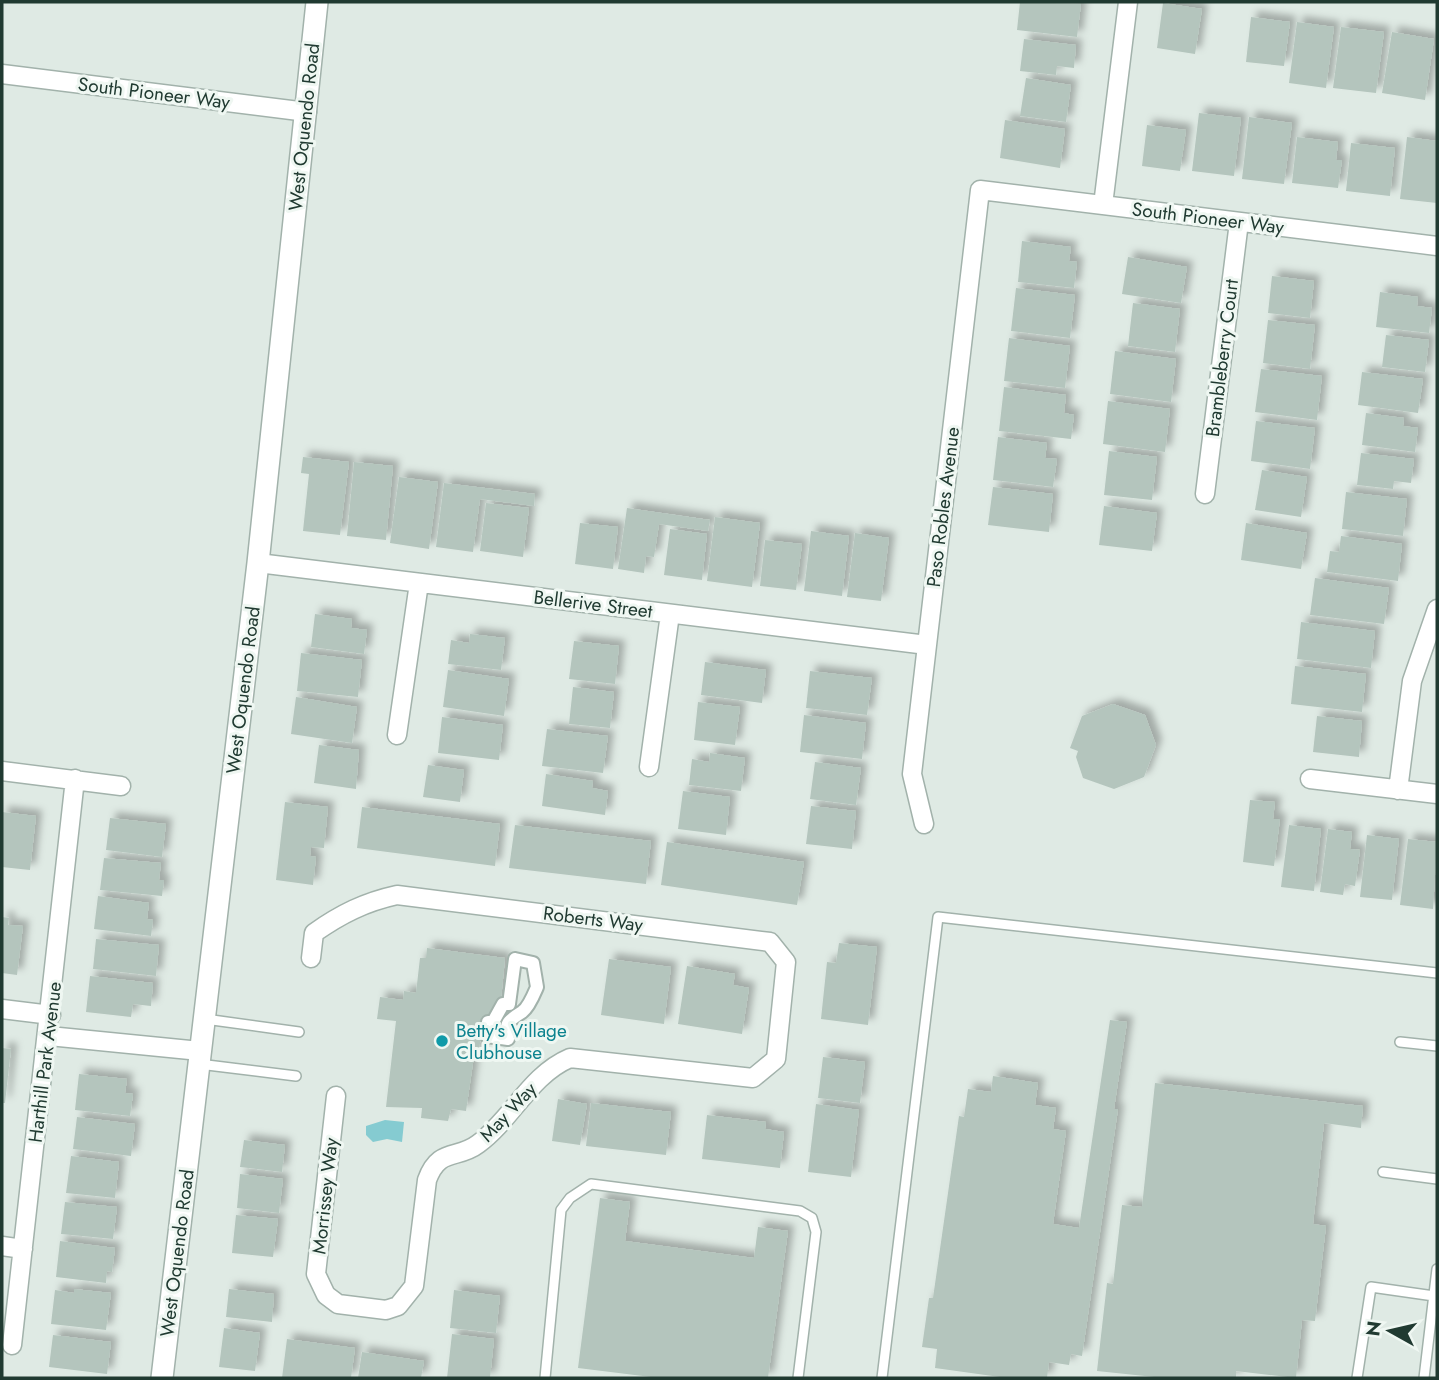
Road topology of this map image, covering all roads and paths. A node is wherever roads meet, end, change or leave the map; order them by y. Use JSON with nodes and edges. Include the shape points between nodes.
{"nodes":[{"id":1,"x":317,"y":2,"type":"edge"},
{"id":2,"x":1128,"y":2,"type":"edge"},
{"id":3,"x":2,"y":74,"type":"edge"},
{"id":4,"x":307,"y":112,"type":"junction"},
{"id":5,"x":980,"y":190,"type":"joint"},
{"id":6,"x":1103,"y":205,"type":"junction"},
{"id":7,"x":1239,"y":222,"type":"junction"},
{"id":8,"x":1437,"y":246,"type":"edge"},
{"id":9,"x":1205,"y":494,"type":"dead end"},
{"id":10,"x":258,"y":563,"type":"junction"},
{"id":11,"x":418,"y":583,"type":"junction"},
{"id":12,"x":1437,"y":609,"type":"edge"},
{"id":13,"x":670,"y":614,"type":"junction"},
{"id":14,"x":928,"y":645,"type":"junction"},
{"id":15,"x":397,"y":735,"type":"dead end"},
{"id":16,"x":649,"y":767,"type":"dead end"},
{"id":17,"x":2,"y":771,"type":"edge"},
{"id":18,"x":75,"y":779,"type":"junction"},
{"id":19,"x":1310,"y":779,"type":"dead end"},
{"id":20,"x":121,"y":786,"type":"dead end"},
{"id":21,"x":1398,"y":790,"type":"junction"},
{"id":22,"x":1437,"y":794,"type":"edge"},
{"id":23,"x":924,"y":824,"type":"dead end"},
{"id":24,"x":311,"y":958,"type":"dead end"},
{"id":25,"x":1437,"y":973,"type":"edge"},
{"id":26,"x":2,"y":1009,"type":"edge"},
{"id":27,"x":51,"y":1015,"type":"junction"},
{"id":28,"x":205,"y":1020,"type":"junction"},
{"id":29,"x":299,"y":1032,"type":"dead end"},
{"id":30,"x":49,"y":1036,"type":"junction"},
{"id":31,"x":508,"y":1039,"type":"joint"},
{"id":32,"x":1400,"y":1042,"type":"dead end"},
{"id":33,"x":1437,"y":1046,"type":"edge"},
{"id":34,"x":200,"y":1058,"type":"junction"},
{"id":35,"x":766,"y":1068,"type":"joint"},
{"id":36,"x":296,"y":1076,"type":"dead end"},
{"id":37,"x":336,"y":1096,"type":"dead end"},
{"id":38,"x":1383,"y":1172,"type":"dead end"},
{"id":39,"x":1437,"y":1179,"type":"edge"},
{"id":40,"x":2,"y":1247,"type":"edge"},
{"id":41,"x":23,"y":1249,"type":"junction"},
{"id":42,"x":1437,"y":1269,"type":"edge"},
{"id":43,"x":326,"y":1295,"type":"joint"},
{"id":44,"x":1434,"y":1296,"type":"junction"},
{"id":45,"x":12,"y":1345,"type":"dead end"},
{"id":46,"x":162,"y":1378,"type":"edge"},
{"id":47,"x":545,"y":1378,"type":"edge"},
{"id":48,"x":798,"y":1378,"type":"edge"},
{"id":49,"x":882,"y":1378,"type":"edge"},
{"id":50,"x":1357,"y":1378,"type":"edge"},
{"id":51,"x":1424,"y":1378,"type":"edge"}],
"edges":[{"from":1,"to":4,"type":"street","name":"West Oquendo Road"},
{"from":2,"to":6,"type":"street"},
{"from":3,"to":4,"type":"street","name":"South Pioneer Way"},
{"from":4,"to":10,"type":"street","name":"West Oquendo Road"},
{"from":5,"to":6,"type":"street","name":"South Pioneer Way"},
{"from":5,"to":14,"type":"street","name":"Paso Robles Avenue"},
{"from":6,"to":7,"type":"street","name":"South Pioneer Way"},
{"from":7,"to":8,"type":"street","name":"South Pioneer Way"},
{"from":7,"to":9,"type":"street","name":"Brambleberry Court"},
{"from":10,"to":11,"type":"street","name":"Bellerive Street"},
{"from":10,"to":28,"type":"street","name":"West Oquendo Road"},
{"from":11,"to":13,"type":"street","name":"Bellerive Street"},
{"from":11,"to":15,"type":"street"},
{"from":12,"to":21,"type":"street","via":[[1412,681]]},
{"from":13,"to":14,"type":"street","name":"Bellerive Street"},
{"from":13,"to":16,"type":"street"},
{"from":14,"to":23,"type":"street","name":"Paso Robles Avenue","via":[[912,774]]},
{"from":17,"to":18,"type":"street"},
{"from":18,"to":20,"type":"street"},
{"from":18,"to":27,"type":"street","name":"Harthill Park Avenue"},
{"from":19,"to":21,"type":"street"},
{"from":21,"to":22,"type":"street"},
{"from":24,"to":35,"type":"street","name":"Roberts Way","via":[[314,933],[367,902],[397,895],[770,942],[786,962],[776,1059]]},
{"from":25,"to":49,"type":"lane","via":[[938,917]]},
{"from":26,"to":27,"type":"street"},
{"from":27,"to":30,"type":"street","name":"Harthill Park Avenue"},
{"from":28,"to":29,"type":"lane"},
{"from":28,"to":34,"type":"street","name":"West Oquendo Road"},
{"from":30,"to":34,"type":"street"},
{"from":30,"to":41,"type":"street","name":"Harthill Park Avenue"},
{"from":31,"to":31,"type":"street","via":[[507,1023],[523,1012],[537,986],[535,967],[529,961],[515,959],[509,1004],[503,1004],[493,1022],[488,1022],[487,1035]]},
{"from":32,"to":33,"type":"lane"},
{"from":34,"to":36,"type":"lane"},
{"from":34,"to":46,"type":"street","name":"West Oquendo Road"},
{"from":35,"to":43,"type":"street","name":"May Way","via":[[753,1078],[570,1058],[552,1066],[477,1146],[447,1154],[432,1167],[414,1286],[398,1306],[386,1310],[338,1304]]},
{"from":37,"to":43,"type":"street","name":"Morrissey Way","via":[[316,1274]]},
{"from":38,"to":39,"type":"lane"},
{"from":40,"to":41,"type":"street"},
{"from":41,"to":45,"type":"street","name":"Harthill Park Avenue"},
{"from":42,"to":44,"type":"lane"},
{"from":44,"to":50,"type":"lane","via":[[1371,1287]]},
{"from":44,"to":51,"type":"lane"},
{"from":47,"to":48,"type":"lane","via":[[561,1210],[591,1184],[800,1211],[812,1218],[816,1232]]}]}
